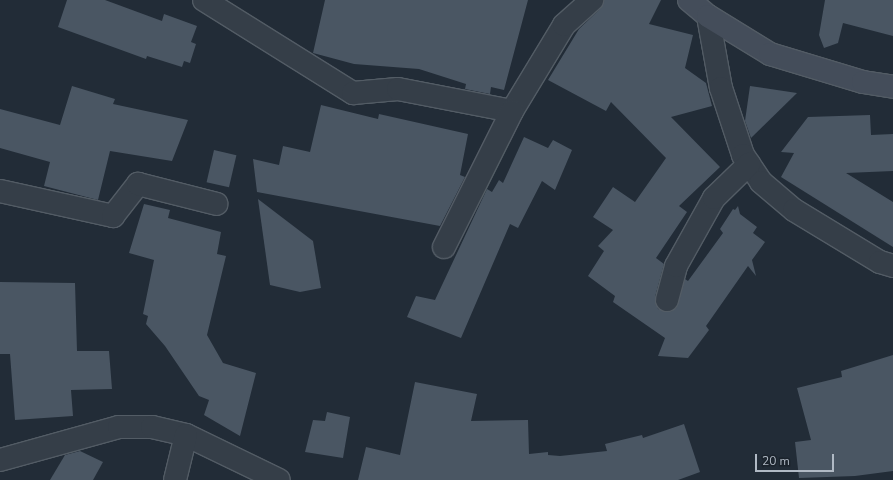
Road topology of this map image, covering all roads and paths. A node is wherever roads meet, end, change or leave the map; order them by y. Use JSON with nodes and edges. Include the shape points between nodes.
{"nodes":[{"id":1,"x":204,"y":0,"type":"edge"},
{"id":2,"x":592,"y":0,"type":"edge"},
{"id":3,"x":689,"y":0,"type":"edge"},
{"id":4,"x":708,"y":16,"type":"junction"},
{"id":5,"x":893,"y":87,"type":"edge"},
{"id":6,"x":512,"y":111,"type":"junction"},
{"id":7,"x":749,"y":164,"type":"junction"},
{"id":8,"x":0,"y":191,"type":"edge"},
{"id":9,"x":217,"y":204,"type":"dead end"},
{"id":10,"x":444,"y":246,"type":"dead end"},
{"id":11,"x":893,"y":266,"type":"edge"},
{"id":12,"x":667,"y":300,"type":"dead end"},
{"id":13,"x":186,"y":435,"type":"junction"},
{"id":14,"x":0,"y":460,"type":"edge"},
{"id":15,"x":175,"y":480,"type":"edge"},
{"id":16,"x":279,"y":480,"type":"edge"}],
"edges":[{"from":1,"to":6,"type":"street","via":[[353,93],[398,89]]},
{"from":2,"to":6,"type":"street","via":[[564,25]]},
{"from":3,"to":4,"type":"street"},
{"from":4,"to":5,"type":"street","via":[[770,54],[863,82]]},
{"from":4,"to":7,"type":"street","via":[[721,88],[743,155]]},
{"from":6,"to":10,"type":"street"},
{"from":7,"to":11,"type":"street","via":[[761,182],[794,210],[880,262]]},
{"from":7,"to":12,"type":"street","via":[[714,198],[676,266]]},
{"from":8,"to":9,"type":"street","via":[[113,216],[138,184]]},
{"from":13,"to":14,"type":"street","via":[[152,426],[119,427]]},
{"from":13,"to":15,"type":"street"},
{"from":13,"to":16,"type":"street"}]}
